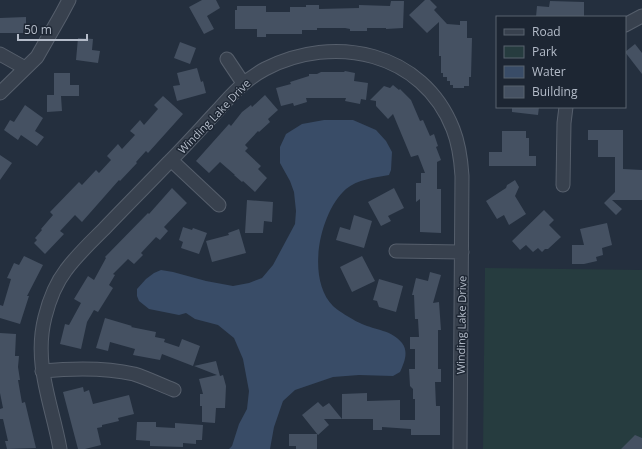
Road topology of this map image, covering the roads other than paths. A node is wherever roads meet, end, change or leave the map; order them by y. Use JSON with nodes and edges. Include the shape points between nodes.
{"nodes":[{"id":1,"x":69,"y":0,"type":"edge"},
{"id":2,"x":642,"y":16,"type":"edge"},
{"id":3,"x":626,"y":24,"type":"edge"},
{"id":4,"x":0,"y":54,"type":"edge"},
{"id":5,"x":227,"y":59,"type":"dead end"},
{"id":6,"x":25,"y":68,"type":"junction"},
{"id":7,"x":243,"y":83,"type":"junction"},
{"id":8,"x":0,"y":93,"type":"edge"},
{"id":9,"x":566,"y":108,"type":"edge"},
{"id":10,"x":171,"y":160,"type":"junction"},
{"id":11,"x":563,"y":185,"type":"dead end"},
{"id":12,"x":219,"y":205,"type":"dead end"},
{"id":13,"x":396,"y":251,"type":"dead end"},
{"id":14,"x":462,"y":252,"type":"junction"},
{"id":15,"x":42,"y":371,"type":"junction"},
{"id":16,"x":174,"y":390,"type":"dead end"},
{"id":17,"x":60,"y":449,"type":"edge"},
{"id":18,"x":460,"y":449,"type":"edge"}],
"edges":[{"from":1,"to":6,"type":"street","via":[[37,57]]},
{"from":2,"to":3,"type":"street"},
{"from":4,"to":6,"type":"street"},
{"from":5,"to":7,"type":"street"},
{"from":6,"to":8,"type":"street"},
{"from":7,"to":10,"type":"street","name":"Winding Lake Drive"},
{"from":7,"to":14,"type":"street","name":"Winding Lake Drive","via":[[266,68],[285,60],[332,50],[371,55],[414,76],[443,109],[458,144],[462,176]]},
{"from":9,"to":11,"type":"street"},
{"from":10,"to":12,"type":"street"},
{"from":10,"to":15,"type":"street","name":"Winding Lake Drive","via":[[66,270],[50,300],[45,317],[40,354]]},
{"from":13,"to":14,"type":"street"},
{"from":14,"to":18,"type":"street","name":"Winding Lake Drive"},
{"from":15,"to":16,"type":"street","via":[[83,368],[109,370],[135,375]]},
{"from":15,"to":17,"type":"street","name":"Winding Lake Drive"}]}
